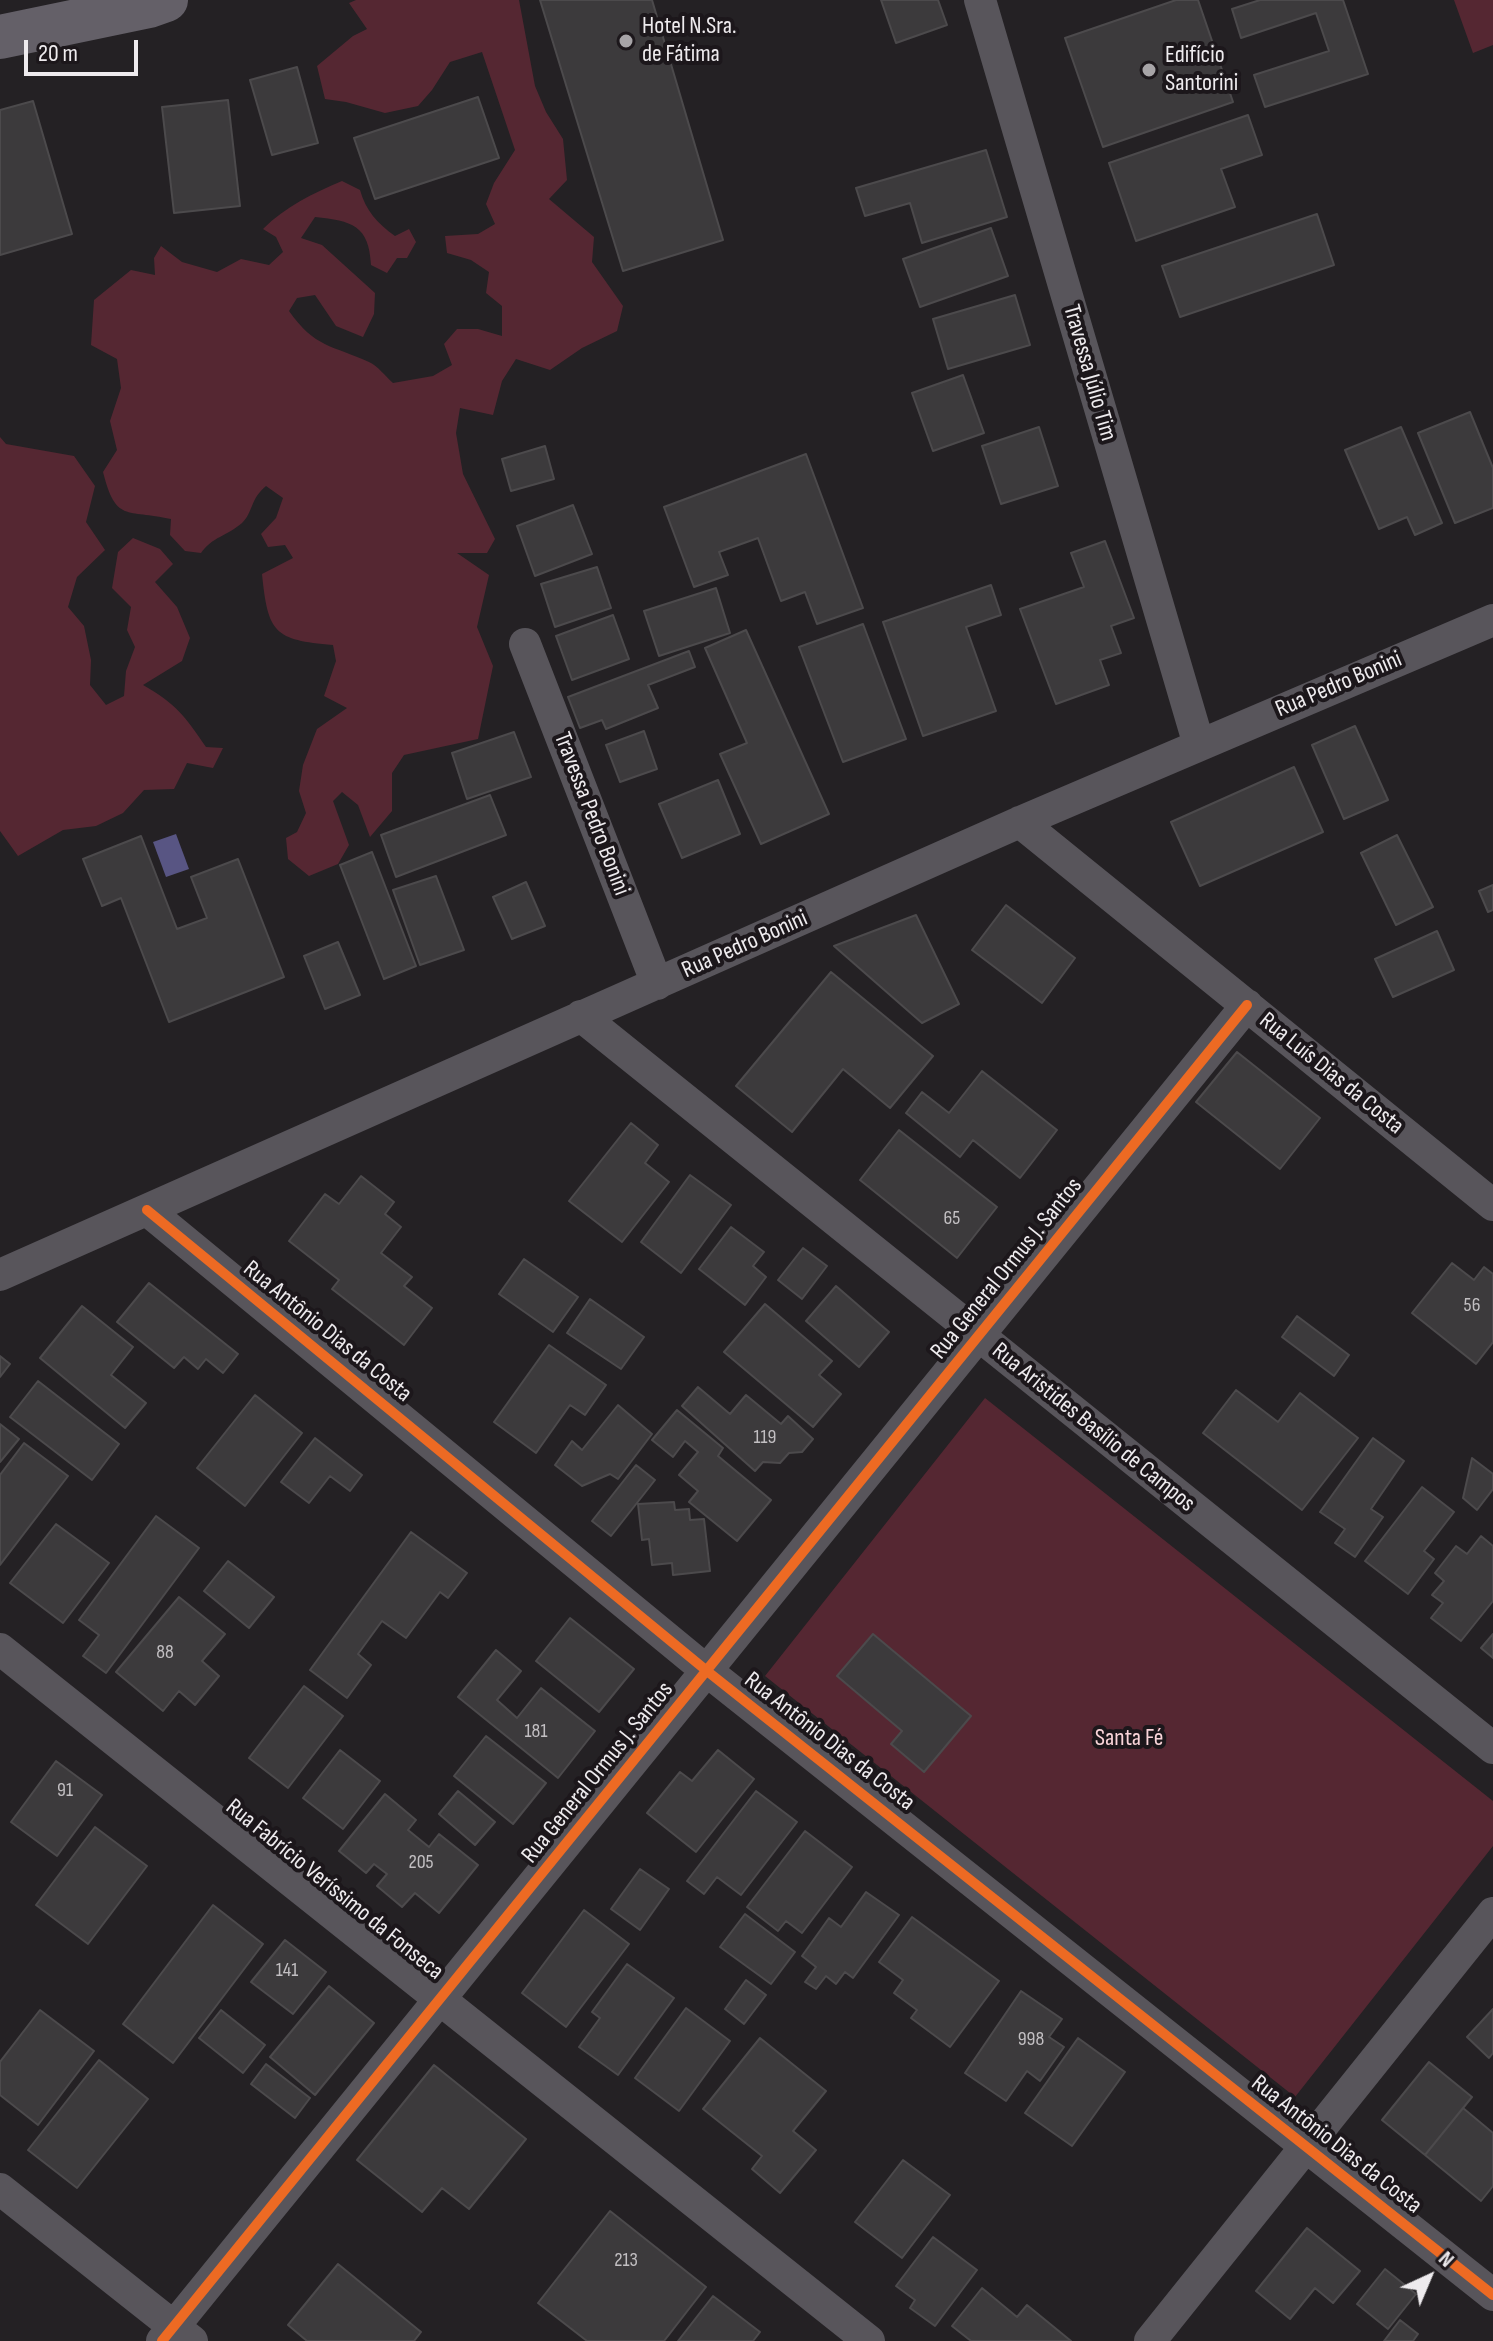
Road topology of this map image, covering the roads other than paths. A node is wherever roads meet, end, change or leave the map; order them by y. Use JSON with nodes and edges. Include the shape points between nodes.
{"nodes":[{"id":1,"x":166,"y":0,"type":"edge"},
{"id":2,"x":980,"y":0,"type":"edge"},
{"id":3,"x":0,"y":37,"type":"edge"},
{"id":4,"x":1493,"y":620,"type":"edge"},
{"id":5,"x":525,"y":644,"type":"dead end"},
{"id":6,"x":1199,"y":745,"type":"junction"},
{"id":7,"x":1020,"y":822,"type":"junction"},
{"id":8,"x":657,"y":984,"type":"junction"},
{"id":9,"x":1247,"y":1005,"type":"junction"},
{"id":10,"x":581,"y":1016,"type":"junction"},
{"id":11,"x":1493,"y":1205,"type":"edge"},
{"id":12,"x":147,"y":1210,"type":"junction"},
{"id":13,"x":0,"y":1275,"type":"edge"},
{"id":14,"x":978,"y":1336,"type":"junction"},
{"id":15,"x":0,"y":1649,"type":"edge"},
{"id":16,"x":707,"y":1671,"type":"junction"},
{"id":17,"x":1493,"y":1748,"type":"edge"},
{"id":18,"x":1493,"y":1913,"type":"edge"},
{"id":19,"x":440,"y":1999,"type":"junction"},
{"id":20,"x":1305,"y":2146,"type":"junction"},
{"id":21,"x":0,"y":2189,"type":"edge"},
{"id":22,"x":1493,"y":2295,"type":"edge"},
{"id":23,"x":176,"y":2336,"type":"edge"},
{"id":24,"x":869,"y":2341,"type":"edge"},
{"id":25,"x":1150,"y":2341,"type":"edge"}],
"edges":[{"from":1,"to":3,"type":"main road"},
{"from":2,"to":6,"type":"street","name":"Travessa Júlio Tim"},
{"from":4,"to":6,"type":"street","name":"Rua Pedro Bonini"},
{"from":5,"to":8,"type":"street","name":"Travessa Pedro Bonini"},
{"from":6,"to":7,"type":"street","name":"Rua Pedro Bonini"},
{"from":7,"to":8,"type":"street","name":"Rua Pedro Bonini"},
{"from":7,"to":9,"type":"street","name":"Rua Luís Dias da Costa"},
{"from":8,"to":10,"type":"street","name":"Rua Pedro Bonini"},
{"from":9,"to":11,"type":"street","name":"Rua Luís Dias da Costa"},
{"from":9,"to":14,"type":"street","name":"Rua General Ormus J. Santos"},
{"from":10,"to":12,"type":"street","name":"Rua Pedro Bonini"},
{"from":10,"to":14,"type":"street","name":"Rua Aristides Basílio de Campos"},
{"from":12,"to":13,"type":"street","name":"Rua Pedro Bonini"},
{"from":12,"to":16,"type":"street","name":"Rua Antônio Dias da Costa"},
{"from":14,"to":16,"type":"street","name":"Rua General Ormus J. Santos"},
{"from":14,"to":17,"type":"street","name":"Rua Aristides Basílio de Campos"},
{"from":15,"to":19,"type":"street","name":"Rua Fabrício Veríssimo da Fonseca"},
{"from":16,"to":19,"type":"street","name":"Rua General Ormus J. Santos"},
{"from":16,"to":20,"type":"street","name":"Rua Antônio Dias da Costa"},
{"from":18,"to":20,"type":"street"},
{"from":19,"to":23,"type":"street","name":"Rua General Ormus J. Santos"},
{"from":19,"to":24,"type":"street","name":"Rua Fabrício Veríssimo da Fonseca"},
{"from":20,"to":22,"type":"street","name":"Rua Antônio Dias da Costa"},
{"from":20,"to":25,"type":"street"},
{"from":21,"to":23,"type":"street"}]}
